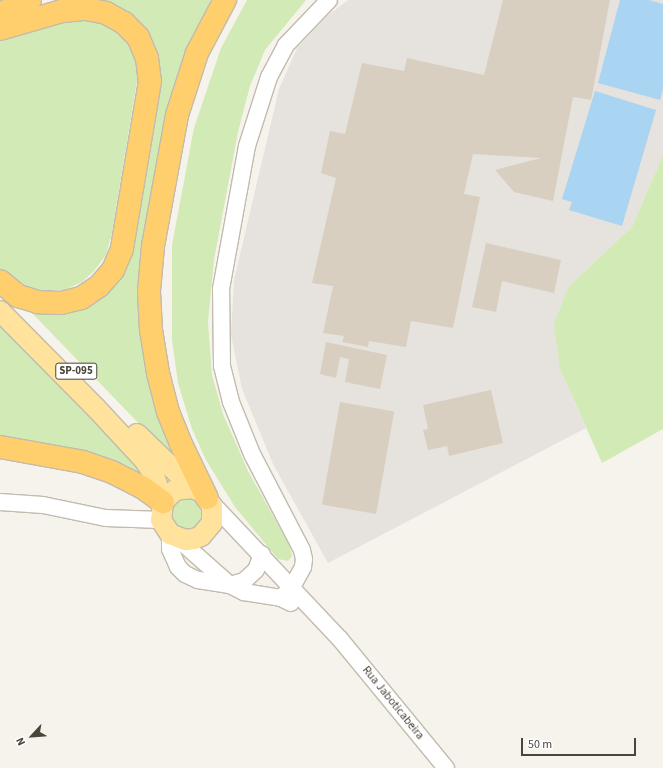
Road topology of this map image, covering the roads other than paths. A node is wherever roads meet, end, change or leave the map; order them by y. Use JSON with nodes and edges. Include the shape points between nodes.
{"nodes":[{"id":1,"x":30,"y":0,"type":"edge"},
{"id":2,"x":225,"y":0,"type":"edge"},
{"id":3,"x":329,"y":0,"type":"edge"},
{"id":4,"x":0,"y":14,"type":"edge"},
{"id":5,"x":0,"y":29,"type":"edge"},
{"id":6,"x":0,"y":280,"type":"edge"},
{"id":7,"x":0,"y":294,"type":"edge"},
{"id":8,"x":0,"y":311,"type":"edge"},
{"id":9,"x":0,"y":447,"type":"edge"},
{"id":10,"x":200,"y":493,"type":"junction"},
{"id":11,"x":0,"y":502,"type":"edge"},
{"id":12,"x":168,"y":524,"type":"junction"},
{"id":13,"x":262,"y":554,"type":"junction"},
{"id":14,"x":230,"y":585,"type":"junction"},
{"id":15,"x":287,"y":592,"type":"junction"},
{"id":16,"x":446,"y":768,"type":"edge"}],
"edges":[{"from":1,"to":4,"type":"highway"},
{"from":2,"to":10,"type":"highway","via":[[197,53],[177,114],[153,246],[150,291],[151,330],[158,373],[168,412]]},
{"from":3,"to":15,"type":"street","via":[[286,45],[269,77],[247,146],[221,289],[222,366],[231,402],[252,454],[302,550],[303,566]]},
{"from":5,"to":6,"type":"highway","via":[[62,11],[86,8],[106,13],[124,23],[138,37],[147,58],[150,81],[122,249],[113,270],[99,286],[81,298],[61,303],[38,302],[18,296]]},
{"from":7,"to":10,"type":"main road","number":"SP-095"},
{"from":8,"to":12,"type":"main road","number":"SP-095","via":[[135,448],[154,475]]},
{"from":9,"to":12,"type":"highway","via":[[83,462],[118,475]]},
{"from":10,"to":12,"type":"main road","via":[[175,490]]},
{"from":10,"to":12,"type":"main road","via":[[213,515],[207,530],[194,539]]},
{"from":10,"to":13,"type":"street","name":"Rua Jaboticabeira"},
{"from":11,"to":12,"type":"street","via":[[43,505],[106,518]]},
{"from":12,"to":14,"type":"street"},
{"from":12,"to":14,"type":"street","via":[[170,549],[185,574],[198,580]]},
{"from":13,"to":14,"type":"street","via":[[251,576]]},
{"from":13,"to":15,"type":"street","name":"Rua Jaboticabeira"},
{"from":14,"to":15,"type":"street","via":[[244,592]]},
{"from":15,"to":16,"type":"street","name":"Rua Jaboticabeira","via":[[340,639]]}]}
